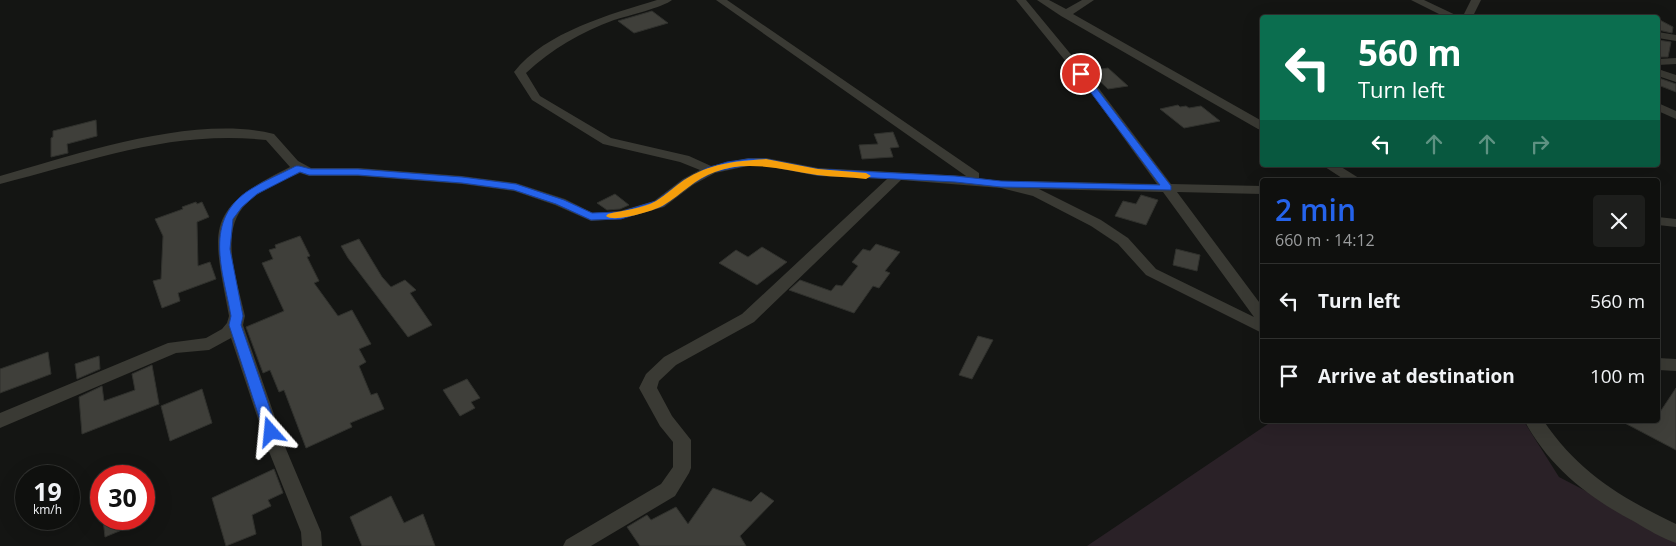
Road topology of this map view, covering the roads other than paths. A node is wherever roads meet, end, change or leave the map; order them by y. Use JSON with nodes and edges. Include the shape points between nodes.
{"nodes":[{"id":1,"x":666,"y":0,"type":"edge"},
{"id":2,"x":721,"y":0,"type":"edge"},
{"id":3,"x":1021,"y":0,"type":"edge"},
{"id":4,"x":1042,"y":0,"type":"edge"},
{"id":5,"x":1090,"y":0,"type":"edge"},
{"id":6,"x":1416,"y":0,"type":"edge"},
{"id":7,"x":1476,"y":0,"type":"edge"},
{"id":8,"x":1065,"y":14,"type":"junction"},
{"id":9,"x":1450,"y":15,"type":"edge"},
{"id":10,"x":1469,"y":15,"type":"edge"},
{"id":11,"x":1660,"y":35,"type":"edge"},
{"id":12,"x":1676,"y":38,"type":"edge"},
{"id":13,"x":1676,"y":61,"type":"edge"},
{"id":14,"x":1660,"y":62,"type":"edge"},
{"id":15,"x":1660,"y":73,"type":"edge"},
{"id":16,"x":1676,"y":79,"type":"edge"},
{"id":17,"x":1660,"y":108,"type":"edge"},
{"id":18,"x":1676,"y":115,"type":"edge"},
{"id":19,"x":1260,"y":125,"type":"edge"},
{"id":20,"x":1332,"y":167,"type":"edge"},
{"id":21,"x":299,"y":168,"type":"junction"},
{"id":22,"x":710,"y":170,"type":"junction"},
{"id":23,"x":974,"y":176,"type":"dead end"},
{"id":24,"x":897,"y":177,"type":"junction"},
{"id":25,"x":1352,"y":178,"type":"edge"},
{"id":26,"x":0,"y":180,"type":"edge"},
{"id":27,"x":1001,"y":184,"type":"junction"},
{"id":28,"x":1168,"y":188,"type":"junction"},
{"id":29,"x":1260,"y":190,"type":"edge"},
{"id":30,"x":1660,"y":221,"type":"edge"},
{"id":31,"x":1676,"y":223,"type":"edge"},
{"id":32,"x":1260,"y":314,"type":"edge"},
{"id":33,"x":235,"y":325,"type":"junction"},
{"id":34,"x":1260,"y":327,"type":"edge"},
{"id":35,"x":1660,"y":364,"type":"edge"},
{"id":36,"x":1676,"y":365,"type":"edge"},
{"id":37,"x":0,"y":421,"type":"edge"},
{"id":38,"x":1535,"y":423,"type":"edge"},
{"id":39,"x":1676,"y":534,"type":"edge"},
{"id":40,"x":312,"y":546,"type":"edge"},
{"id":41,"x":573,"y":546,"type":"edge"}],
"edges":[{"from":1,"to":22,"type":"street","via":[[584,28],[534,57],[520,72],[536,98],[607,141],[684,159]]},
{"from":2,"to":23,"type":"street"},
{"from":3,"to":28,"type":"street","via":[[1093,88]]},
{"from":4,"to":8,"type":"street"},
{"from":5,"to":8,"type":"street"},
{"from":6,"to":9,"type":"street"},
{"from":7,"to":10,"type":"street"},
{"from":8,"to":19,"type":"street"},
{"from":11,"to":12,"type":"street"},
{"from":13,"to":14,"type":"street"},
{"from":15,"to":16,"type":"street"},
{"from":17,"to":18,"type":"street"},
{"from":20,"to":25,"type":"street"},
{"from":21,"to":22,"type":"street","via":[[309,172],[358,172],[516,187],[591,217],[621,216],[659,204]]},
{"from":21,"to":26,"type":"street","via":[[270,136],[246,132],[129,146]]},
{"from":21,"to":33,"type":"street","via":[[253,192],[228,219],[224,249],[237,316]]},
{"from":22,"to":24,"type":"street","via":[[727,165],[766,162],[818,172]]},
{"from":24,"to":27,"type":"street"},
{"from":24,"to":41,"type":"street","via":[[748,318],[670,361],[652,378],[648,388],[666,421],[682,440],[682,468],[668,490]]},
{"from":27,"to":28,"type":"street"},
{"from":27,"to":34,"type":"street","via":[[1038,193],[1096,223],[1123,241],[1151,272]]},
{"from":28,"to":29,"type":"street"},
{"from":28,"to":32,"type":"street"},
{"from":30,"to":31,"type":"street"},
{"from":33,"to":37,"type":"street","via":[[209,344],[174,347]]},
{"from":33,"to":40,"type":"street","via":[[277,449],[311,532]]},
{"from":35,"to":36,"type":"street"},
{"from":38,"to":39,"type":"street","via":[[1570,469],[1613,500]]}]}
